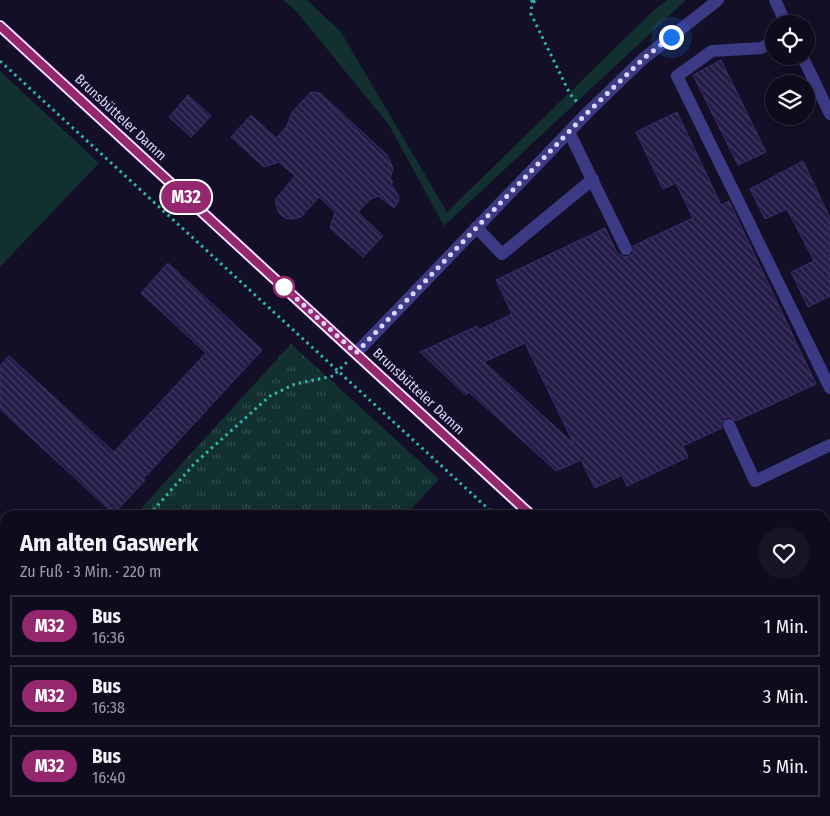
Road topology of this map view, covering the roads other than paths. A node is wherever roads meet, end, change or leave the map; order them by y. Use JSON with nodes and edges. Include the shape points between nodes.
{"nodes":[{"id":1,"x":718,"y":0,"type":"edge"},
{"id":2,"x":775,"y":0,"type":"edge"},
{"id":3,"x":782,"y":15,"type":"edge"},
{"id":4,"x":0,"y":26,"type":"edge"},
{"id":5,"x":765,"y":46,"type":"edge"},
{"id":6,"x":806,"y":65,"type":"edge"},
{"id":7,"x":830,"y":114,"type":"edge"},
{"id":8,"x":569,"y":132,"type":"junction"},
{"id":9,"x":593,"y":179,"type":"junction"},
{"id":10,"x":476,"y":227,"type":"junction"},
{"id":11,"x":626,"y":249,"type":"dead end"},
{"id":12,"x":356,"y":353,"type":"junction"},
{"id":13,"x":830,"y":388,"type":"edge"},
{"id":14,"x":729,"y":425,"type":"dead end"},
{"id":15,"x":830,"y":445,"type":"edge"},
{"id":16,"x":526,"y":510,"type":"edge"}],
"edges":[{"from":1,"to":8,"type":"street","via":[[644,58]]},
{"from":2,"to":3,"type":"street"},
{"from":4,"to":12,"type":"main road","name":"Brunsbütteler Damm"},
{"from":5,"to":13,"type":"street","via":[[712,51],[677,76]]},
{"from":6,"to":7,"type":"street"},
{"from":8,"to":9,"type":"street"},
{"from":8,"to":10,"type":"street"},
{"from":9,"to":10,"type":"street","via":[[502,254]]},
{"from":9,"to":11,"type":"street"},
{"from":10,"to":12,"type":"street"},
{"from":12,"to":16,"type":"main road","name":"Brunsbütteler Damm"},
{"from":14,"to":15,"type":"street","via":[[755,480]]}]}
